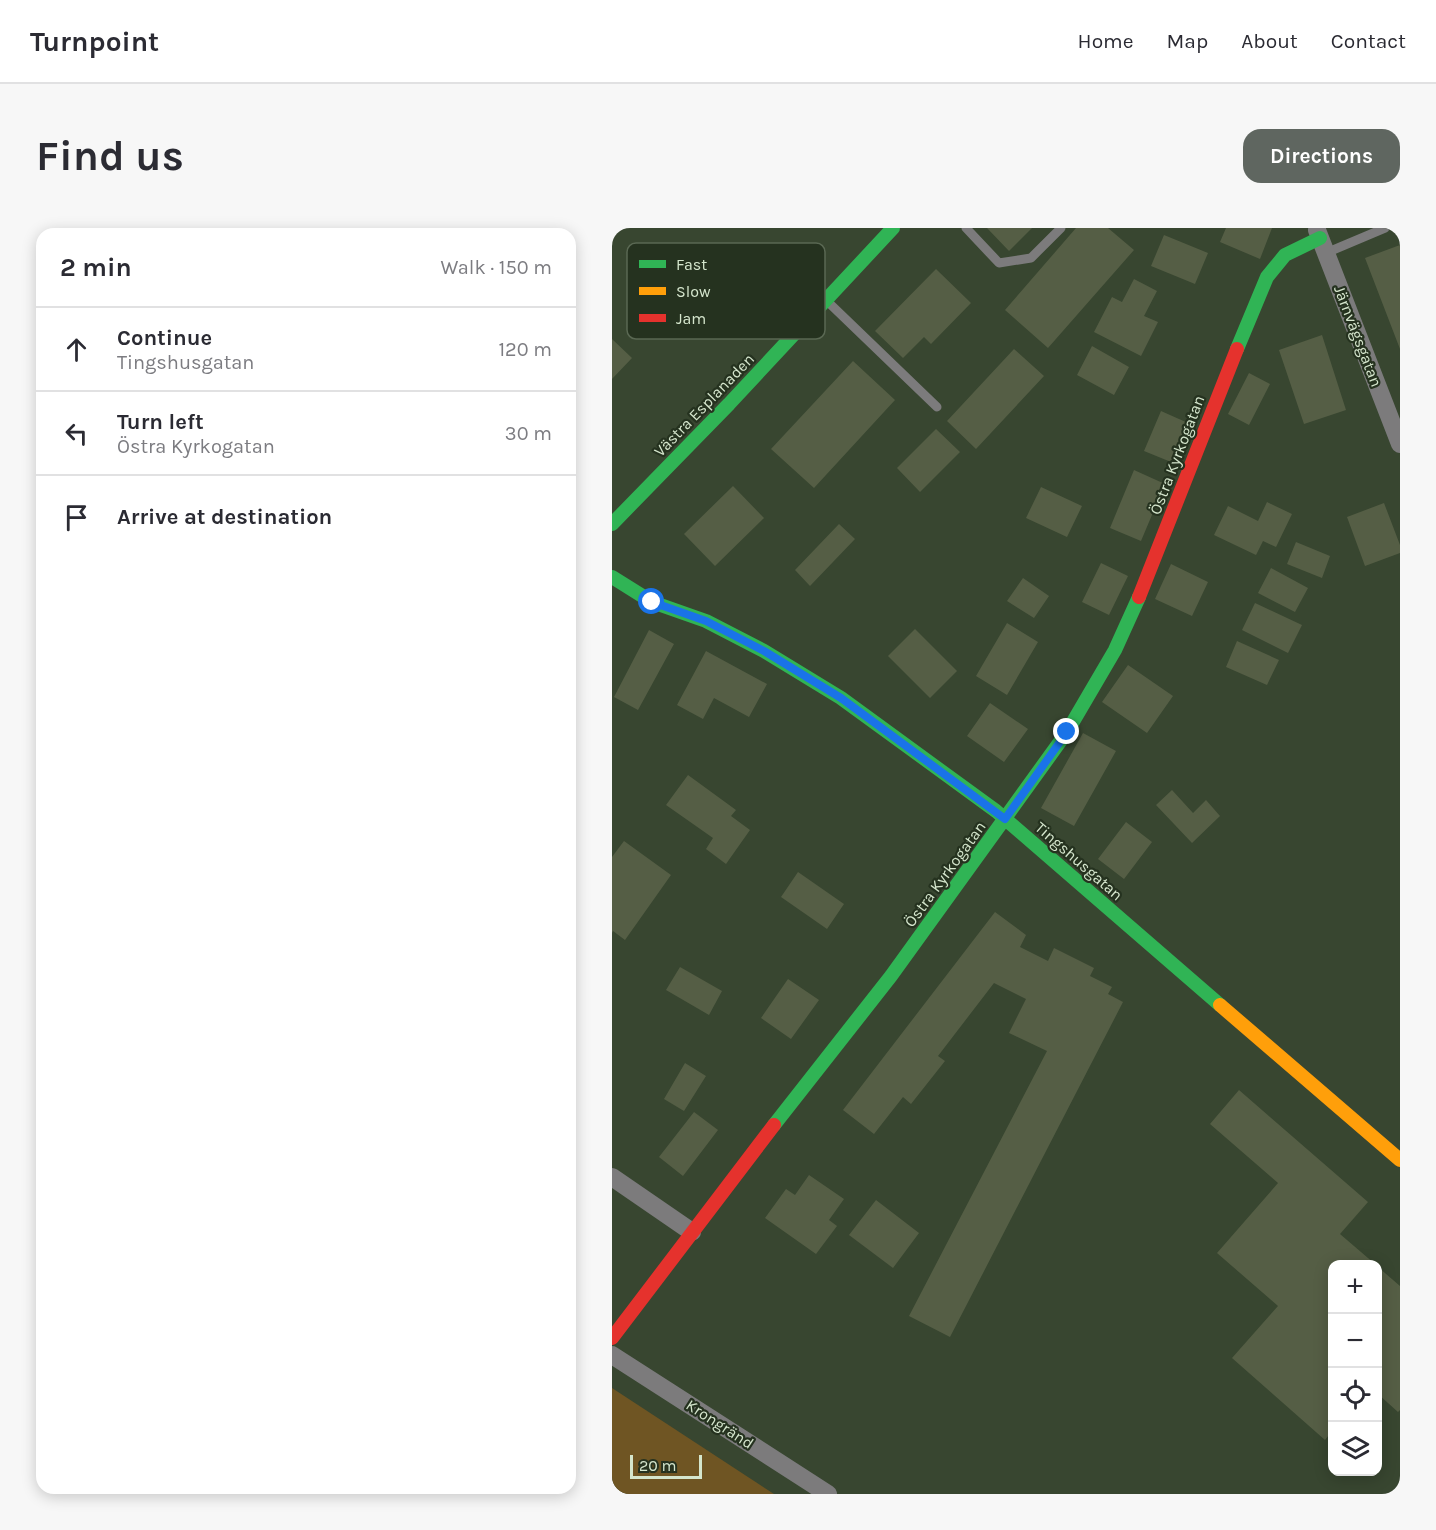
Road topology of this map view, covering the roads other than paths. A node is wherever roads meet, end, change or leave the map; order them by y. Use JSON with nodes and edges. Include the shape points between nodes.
{"nodes":[{"id":1,"x":893,"y":228,"type":"edge"},
{"id":2,"x":966,"y":228,"type":"edge"},
{"id":3,"x":1061,"y":228,"type":"edge"},
{"id":4,"x":1384,"y":228,"type":"edge"},
{"id":5,"x":1321,"y":239,"type":"edge"},
{"id":6,"x":826,"y":301,"type":"joint"},
{"id":7,"x":790,"y":339,"type":"edge"},
{"id":8,"x":937,"y":407,"type":"dead end"},
{"id":9,"x":1400,"y":444,"type":"edge"},
{"id":10,"x":612,"y":524,"type":"edge"},
{"id":11,"x":612,"y":577,"type":"edge"},
{"id":12,"x":1005,"y":819,"type":"junction"},
{"id":13,"x":1400,"y":1160,"type":"edge"},
{"id":14,"x":612,"y":1178,"type":"edge"},
{"id":15,"x":692,"y":1232,"type":"junction"},
{"id":16,"x":612,"y":1338,"type":"edge"},
{"id":17,"x":612,"y":1355,"type":"edge"},
{"id":18,"x":828,"y":1494,"type":"edge"}],
"edges":[{"from":1,"to":6,"type":"street","name":"Västra Esplanaden"},
{"from":2,"to":3,"type":"lane","via":[[999,263],[1030,258]]},
{"from":4,"to":5,"type":"lane"},
{"from":5,"to":9,"type":"street","name":"Järnvägsgatan"},
{"from":5,"to":12,"type":"street","name":"Östra Kyrkogatan","via":[[1285,255],[1267,277],[1142,592],[1115,650],[1067,732]]},
{"from":6,"to":8,"type":"lane"},
{"from":7,"to":10,"type":"street","name":"Västra Esplanaden"},
{"from":11,"to":12,"type":"street","name":"Tingshusgatan","via":[[652,602],[706,621],[764,651],[841,698]]},
{"from":12,"to":13,"type":"street","name":"Tingshusgatan"},
{"from":12,"to":15,"type":"street","name":"Östra Kyrkogatan","via":[[891,976]]},
{"from":14,"to":15,"type":"street"},
{"from":15,"to":16,"type":"street","name":"Östra Kyrkogatan"},
{"from":17,"to":18,"type":"street","name":"Krongränd"}]}
